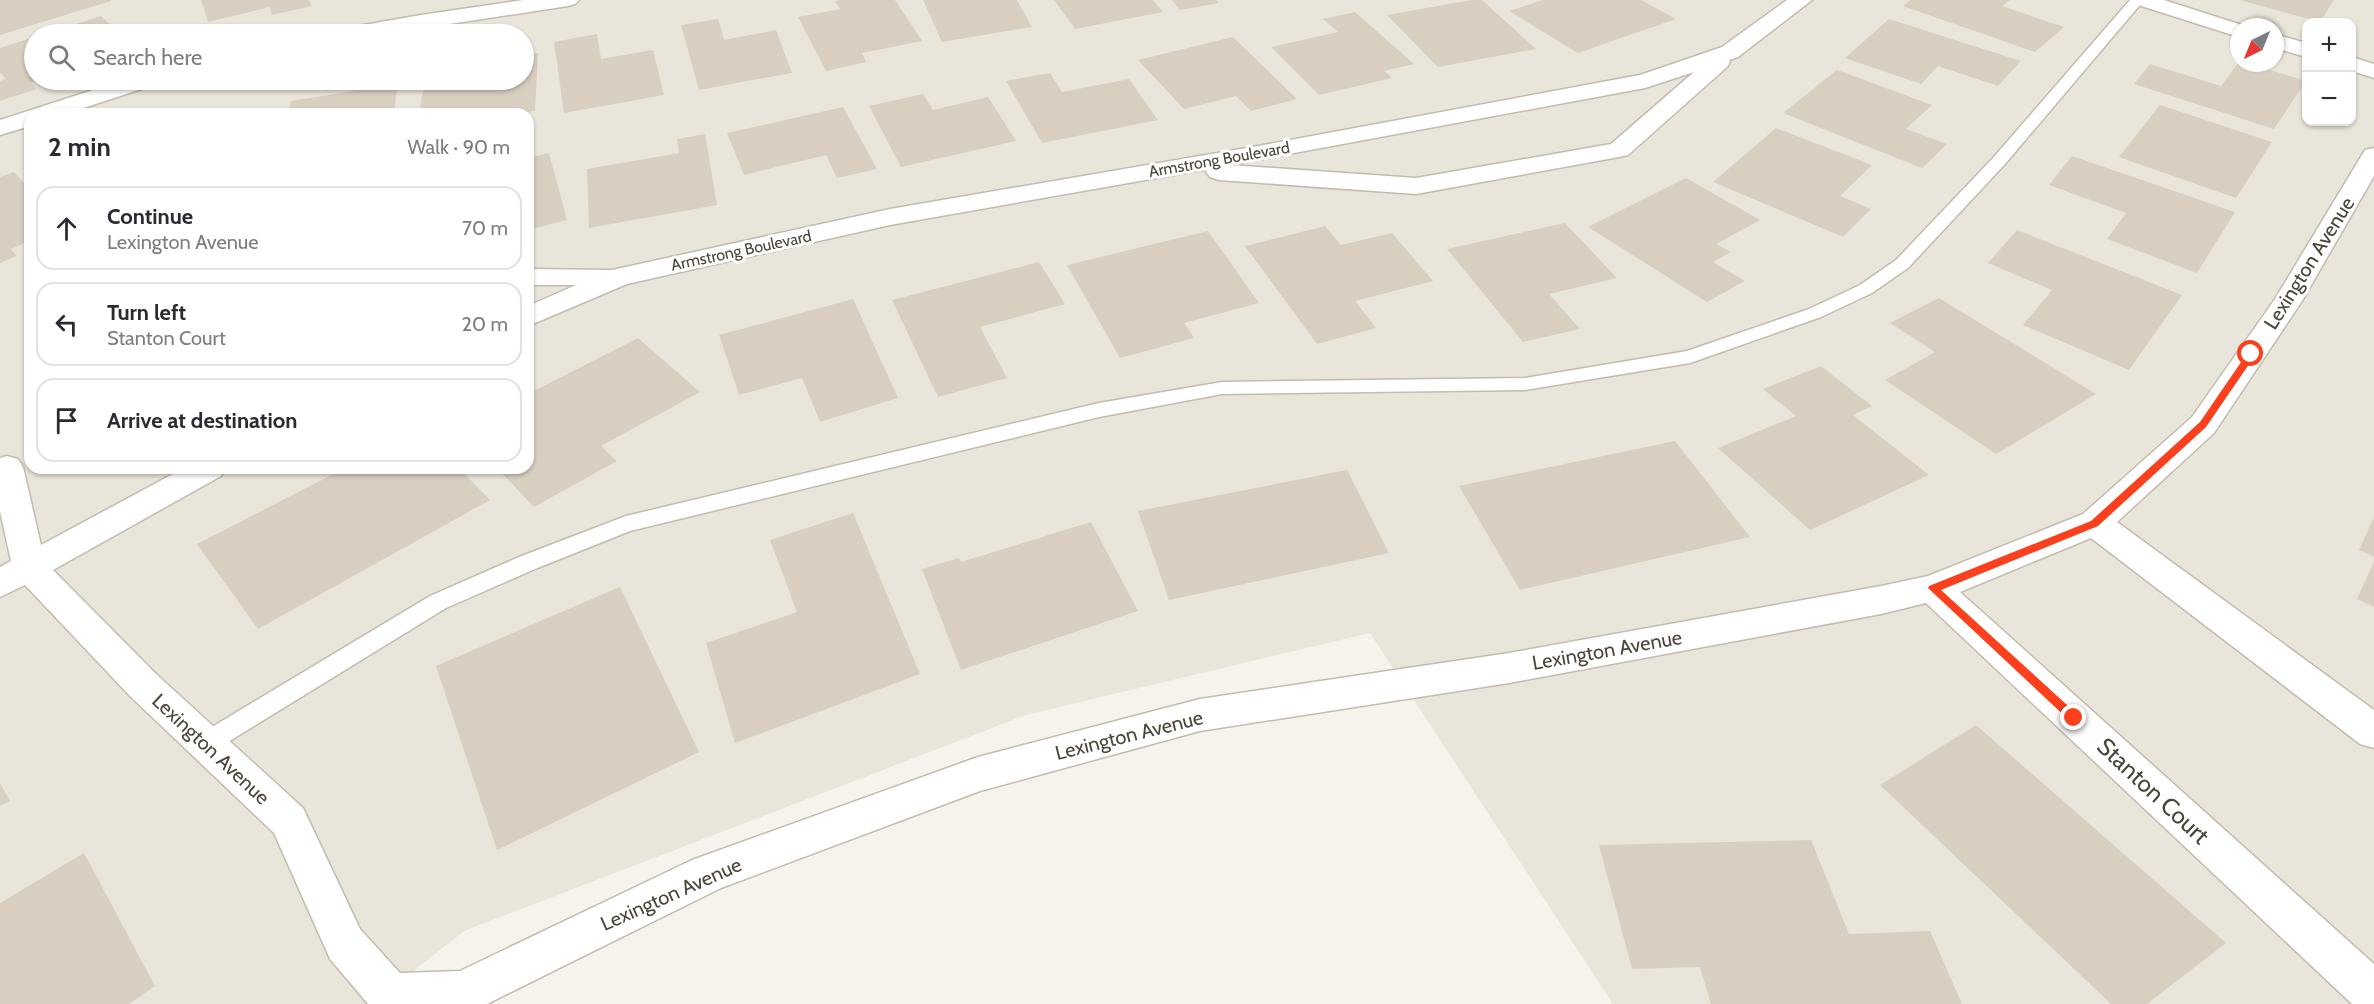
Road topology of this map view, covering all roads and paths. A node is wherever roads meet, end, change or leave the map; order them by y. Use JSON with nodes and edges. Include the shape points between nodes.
{"nodes":[{"id":1,"x":568,"y":0,"type":"edge"},
{"id":2,"x":1801,"y":0,"type":"edge"},
{"id":3,"x":2136,"y":0,"type":"edge"},
{"id":4,"x":2142,"y":0,"type":"edge"},
{"id":5,"x":421,"y":11,"type":"edge"},
{"id":6,"x":382,"y":24,"type":"edge"},
{"id":7,"x":2230,"y":27,"type":"edge"},
{"id":8,"x":2284,"y":44,"type":"edge"},
{"id":9,"x":2302,"y":49,"type":"edge"},
{"id":10,"x":1730,"y":52,"type":"junction"},
{"id":11,"x":2356,"y":65,"type":"edge"},
{"id":12,"x":2374,"y":71,"type":"edge"},
{"id":13,"x":115,"y":90,"type":"edge"},
{"id":14,"x":60,"y":108,"type":"edge"},
{"id":15,"x":24,"y":120,"type":"edge"},
{"id":16,"x":0,"y":128,"type":"edge"},
{"id":17,"x":2374,"y":155,"type":"edge"},
{"id":18,"x":1170,"y":168,"type":"junction"},
{"id":19,"x":534,"y":277,"type":"edge"},
{"id":20,"x":619,"y":277,"type":"junction"},
{"id":21,"x":534,"y":314,"type":"edge"},
{"id":22,"x":12,"y":465,"type":"edge"},
{"id":23,"x":199,"y":474,"type":"edge"},
{"id":24,"x":2095,"y":523,"type":"junction"},
{"id":25,"x":15,"y":575,"type":"edge"},
{"id":26,"x":1933,"y":588,"type":"junction"},
{"id":27,"x":2374,"y":732,"type":"edge"},
{"id":28,"x":206,"y":743,"type":"junction"},
{"id":29,"x":2374,"y":994,"type":"edge"}],
"edges":[{"from":1,"to":5,"type":"street"},
{"from":2,"to":10,"type":"street","name":"Armstrong Boulevard"},
{"from":3,"to":28,"type":"lane","via":[[2029,128],[1902,264],[1866,289],[1815,313],[1690,357],[1525,384],[1222,388],[1100,410],[626,524],[438,602]]},
{"from":4,"to":7,"type":"street"},
{"from":5,"to":6,"type":"street"},
{"from":8,"to":9,"type":"street"},
{"from":10,"to":18,"type":"street","name":"Armstrong Boulevard","via":[[1645,81]]},
{"from":10,"to":18,"type":"street","via":[[1619,150],[1416,186]]},
{"from":11,"to":12,"type":"street"},
{"from":13,"to":14,"type":"street"},
{"from":15,"to":16,"type":"street"},
{"from":17,"to":24,"type":"street","name":"Lexington Avenue","via":[[2288,301],[2203,425]]},
{"from":18,"to":20,"type":"street","name":"Armstrong Boulevard","via":[[890,217]]},
{"from":19,"to":20,"type":"street","name":"Armstrong Boulevard"},
{"from":20,"to":21,"type":"street","name":"Armstrong Boulevard"},
{"from":22,"to":25,"type":"street"},
{"from":23,"to":25,"type":"street"},
{"from":24,"to":26,"type":"street","name":"Lexington Avenue"},
{"from":24,"to":27,"type":"street"},
{"from":25,"to":28,"type":"street","name":"Lexington Avenue"},
{"from":26,"to":28,"type":"street","name":"Lexington Avenue","via":[[1509,668],[1200,715],[978,774],[707,874],[462,993],[390,995],[345,944],[289,821]]},
{"from":26,"to":29,"type":"street","name":"Stanton Court"}]}
